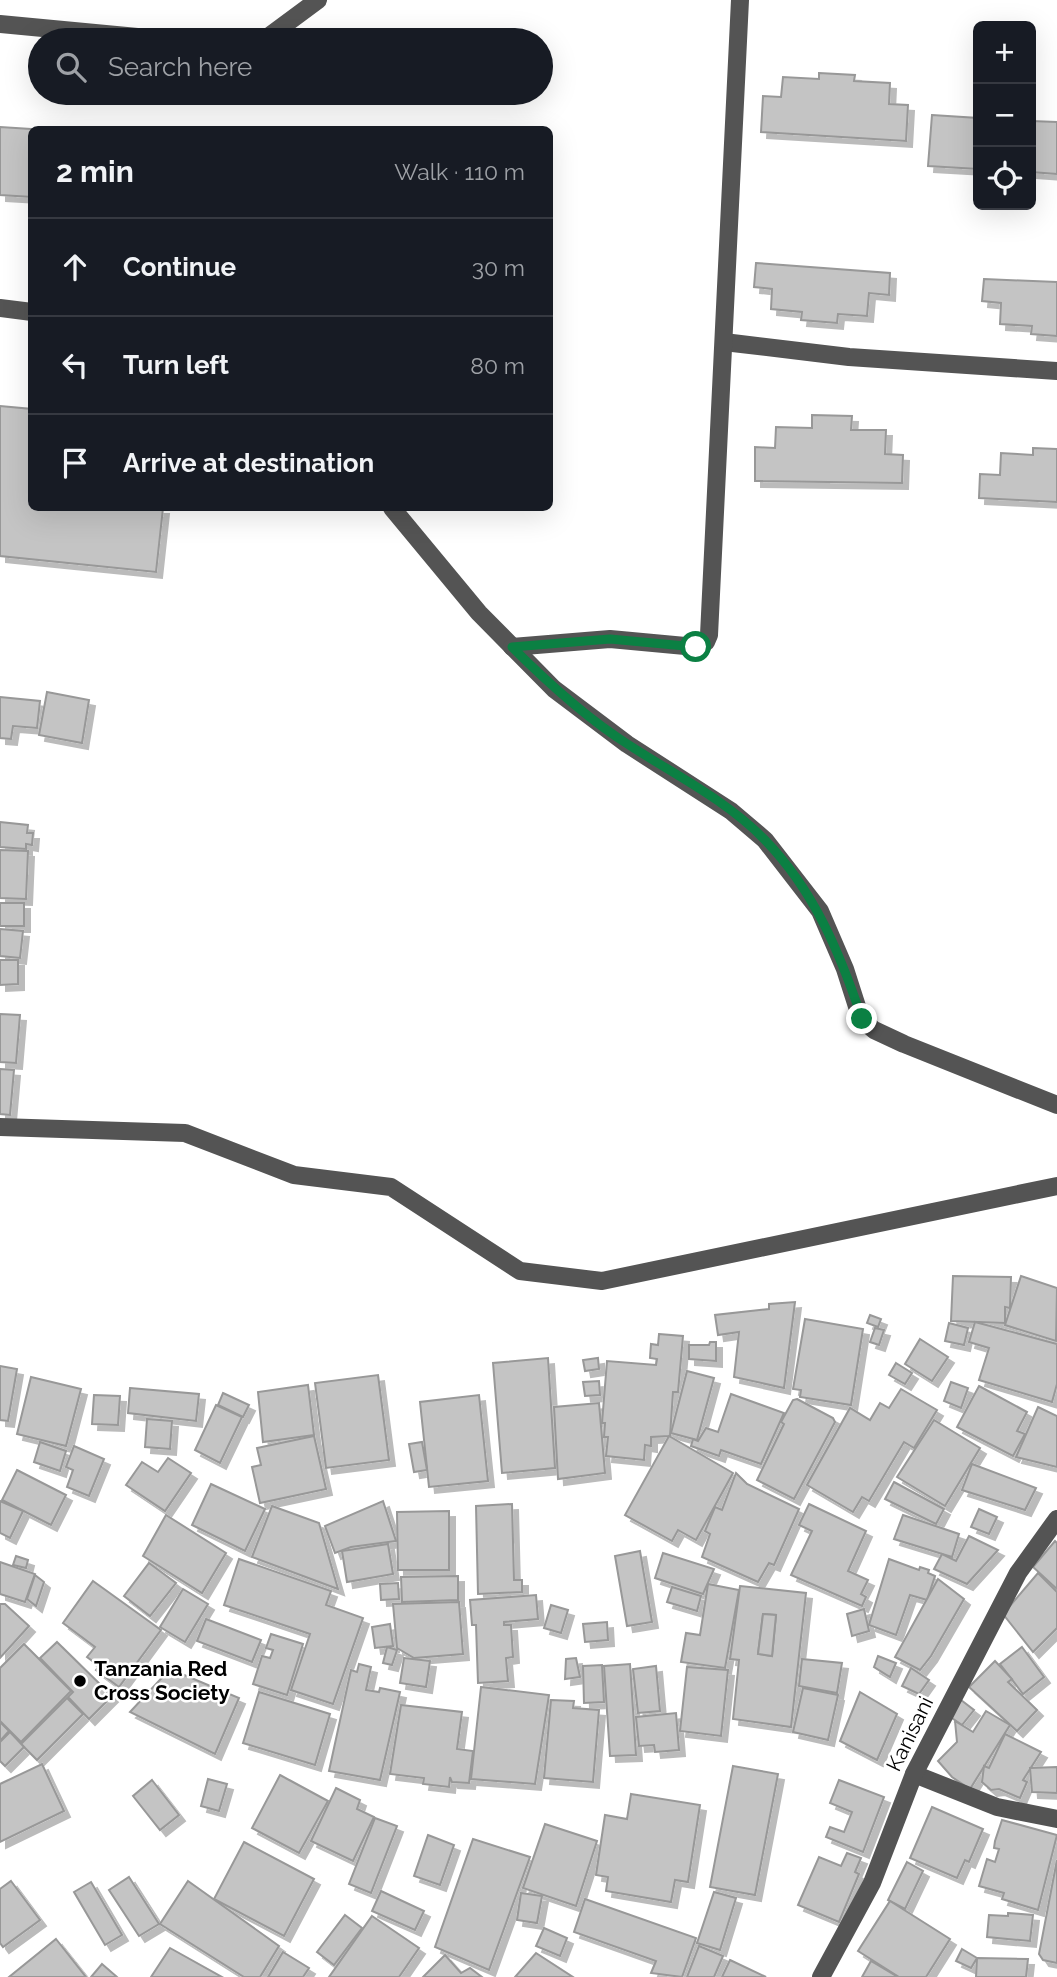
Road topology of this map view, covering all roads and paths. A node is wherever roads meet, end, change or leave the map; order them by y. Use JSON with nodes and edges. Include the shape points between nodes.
{"nodes":[{"id":1,"x":318,"y":0,"type":"edge"},
{"id":2,"x":740,"y":0,"type":"edge"},
{"id":3,"x":0,"y":24,"type":"edge"},
{"id":4,"x":42,"y":28,"type":"edge"},
{"id":5,"x":280,"y":28,"type":"edge"},
{"id":6,"x":0,"y":308,"type":"edge"},
{"id":7,"x":28,"y":312,"type":"edge"},
{"id":8,"x":724,"y":342,"type":"junction"},
{"id":9,"x":1057,"y":371,"type":"edge"},
{"id":10,"x":394,"y":511,"type":"edge"},
{"id":11,"x":512,"y":647,"type":"junction"},
{"id":12,"x":1057,"y":1105,"type":"edge"},
{"id":13,"x":0,"y":1127,"type":"edge"},
{"id":14,"x":1057,"y":1186,"type":"edge"},
{"id":15,"x":1057,"y":1519,"type":"edge"},
{"id":16,"x":914,"y":1774,"type":"junction"},
{"id":17,"x":1057,"y":1819,"type":"edge"},
{"id":18,"x":821,"y":1977,"type":"edge"}],
"edges":[{"from":1,"to":5,"type":"street"},
{"from":2,"to":8,"type":"street"},
{"from":3,"to":4,"type":"street"},
{"from":6,"to":7,"type":"street"},
{"from":8,"to":9,"type":"street","via":[[849,357]]},
{"from":8,"to":11,"type":"street","via":[[706,642],[696,647],[610,639]]},
{"from":10,"to":11,"type":"street"},
{"from":11,"to":12,"type":"street","via":[[554,690],[731,811],[765,840],[820,911],[862,1019],[874,1030]]},
{"from":13,"to":14,"type":"street","via":[[185,1133],[295,1175],[391,1187],[520,1271],[602,1281]]},
{"from":15,"to":16,"type":"street","name":"Kanisani","via":[[1017,1573]]},
{"from":16,"to":17,"type":"street","via":[[997,1807]]},
{"from":16,"to":18,"type":"street","name":"Kanisani","via":[[872,1883]]}]}
